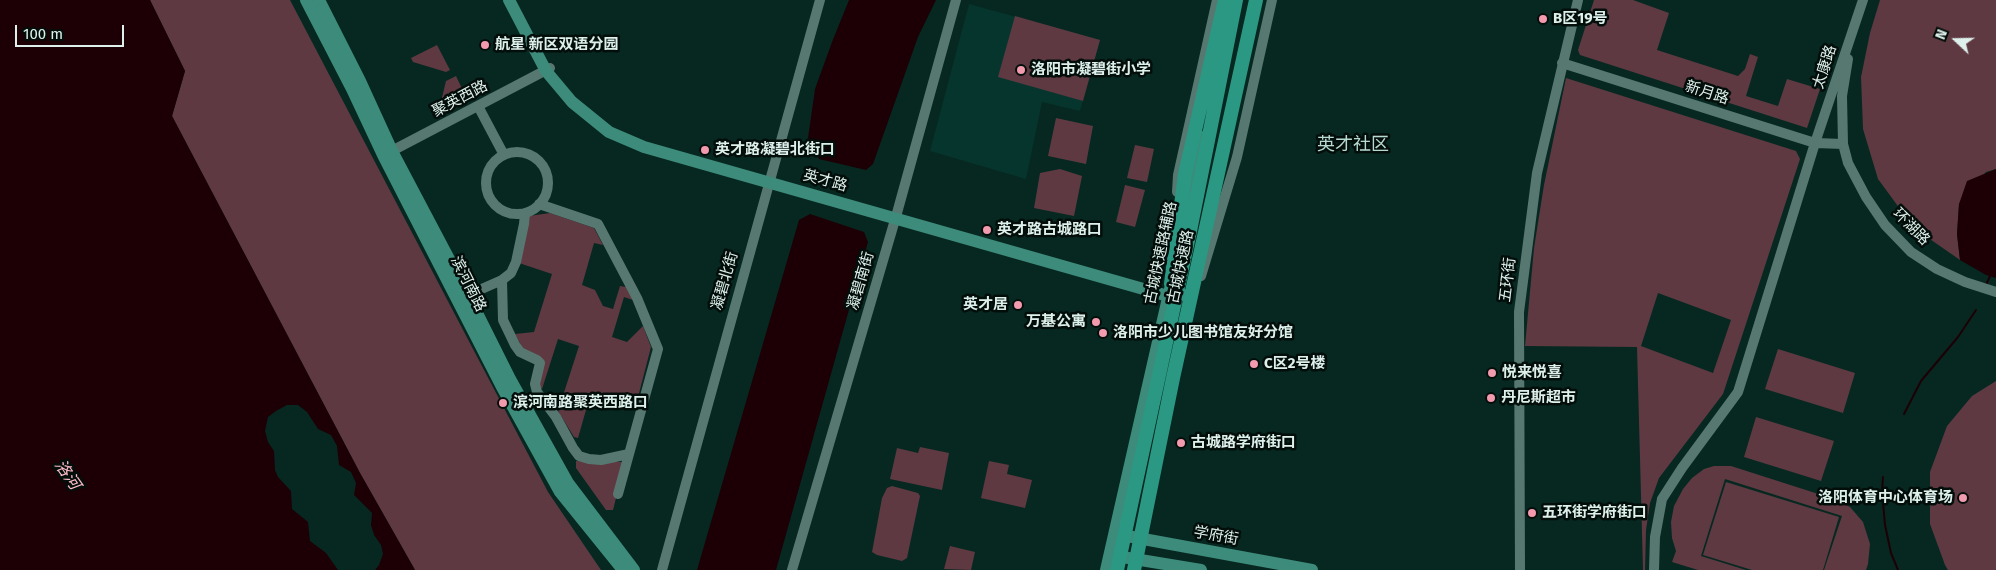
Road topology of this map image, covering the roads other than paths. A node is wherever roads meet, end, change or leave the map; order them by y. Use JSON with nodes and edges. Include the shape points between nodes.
{"nodes":[{"id":1,"x":306,"y":0,"type":"edge"},
{"id":2,"x":319,"y":0,"type":"edge"},
{"id":3,"x":509,"y":0,"type":"edge"},
{"id":4,"x":515,"y":0,"type":"edge"},
{"id":5,"x":820,"y":0,"type":"edge"},
{"id":6,"x":956,"y":0,"type":"edge"},
{"id":7,"x":1217,"y":0,"type":"edge"},
{"id":8,"x":1225,"y":0,"type":"edge"},
{"id":9,"x":1231,"y":0,"type":"edge"},
{"id":10,"x":1236,"y":0,"type":"edge"},
{"id":11,"x":1256,"y":0,"type":"edge"},
{"id":12,"x":1262,"y":0,"type":"edge"},
{"id":13,"x":1272,"y":0,"type":"edge"},
{"id":14,"x":1578,"y":0,"type":"edge"},
{"id":15,"x":1863,"y":0,"type":"edge"},
{"id":16,"x":1562,"y":62,"type":"junction"},
{"id":17,"x":548,"y":70,"type":"junction"},
{"id":18,"x":478,"y":106,"type":"junction"},
{"id":19,"x":1815,"y":144,"type":"junction"},
{"id":20,"x":1843,"y":144,"type":"junction"},
{"id":21,"x":387,"y":153,"type":"junction"},
{"id":22,"x":504,"y":154,"type":"junction"},
{"id":23,"x":769,"y":180,"type":"junction"},
{"id":24,"x":539,"y":204,"type":"junction"},
{"id":25,"x":525,"y":213,"type":"junction"},
{"id":26,"x":896,"y":215,"type":"junction"},
{"id":27,"x":502,"y":280,"type":"junction"},
{"id":28,"x":1198,"y":288,"type":"junction"},
{"id":29,"x":1169,"y":292,"type":"junction"},
{"id":30,"x":1996,"y":292,"type":"edge"},
{"id":31,"x":468,"y":294,"type":"junction"},
{"id":32,"x":629,"y":454,"type":"junction"},
{"id":33,"x":618,"y":494,"type":"dead end"},
{"id":34,"x":1115,"y":534,"type":"junction"},
{"id":35,"x":1146,"y":540,"type":"junction"},
{"id":36,"x":1110,"y":555,"type":"junction"},
{"id":37,"x":1138,"y":566,"type":"edge"},
{"id":38,"x":623,"y":570,"type":"edge"},
{"id":39,"x":634,"y":570,"type":"edge"},
{"id":40,"x":662,"y":570,"type":"edge"},
{"id":41,"x":792,"y":570,"type":"edge"},
{"id":42,"x":1106,"y":570,"type":"edge"},
{"id":43,"x":1117,"y":570,"type":"edge"},
{"id":44,"x":1201,"y":570,"type":"edge"},
{"id":45,"x":1312,"y":570,"type":"edge"},
{"id":46,"x":1520,"y":570,"type":"edge"},
{"id":47,"x":1654,"y":570,"type":"edge"}],
"edges":[{"from":1,"to":21,"type":"main road","name":"滨河南路"},
{"from":2,"to":21,"type":"main road","name":"滨河南路","via":[[360,81]]},
{"from":3,"to":17,"type":"main road","name":"英才路"},
{"from":4,"to":17,"type":"main road","name":"英才路"},
{"from":5,"to":23,"type":"street","name":"凝碧北街"},
{"from":6,"to":26,"type":"street","name":"凝碧南街"},
{"from":7,"to":29,"type":"street","via":[[1178,175]]},
{"from":8,"to":29,"type":"highway","via":[[1186,174]]},
{"from":9,"to":29,"type":"main road","name":"古城快速路辅路"},
{"from":10,"to":43,"type":"highway","name":"古城快速路"},
{"from":11,"to":37,"type":"highway","name":"古城快速路","via":[[1173,378]]},
{"from":12,"to":28,"type":"main road"},
{"from":12,"to":28,"type":"highway","via":[[1231,156]]},
{"from":13,"to":28,"type":"street","via":[[1237,158]]},
{"from":14,"to":16,"type":"street","name":"五环街"},
{"from":15,"to":19,"type":"street","name":"太康路"},
{"from":15,"to":20,"type":"street","name":"环湖路","via":[[1842,96]]},
{"from":16,"to":19,"type":"street","name":"新月路"},
{"from":16,"to":46,"type":"street","name":"五环街","via":[[1537,174],[1519,312]]},
{"from":17,"to":18,"type":"street","name":"聚英西路"},
{"from":17,"to":23,"type":"main road","name":"英才路","via":[[578,101],[615,129],[649,143]]},
{"from":18,"to":21,"type":"street","name":"聚英西路"},
{"from":18,"to":22,"type":"street"},
{"from":19,"to":20,"type":"street","name":"新月路"},
{"from":19,"to":47,"type":"street","name":"太康路","via":[[1738,392],[1662,499],[1655,537]]},
{"from":20,"to":30,"type":"street","name":"环湖路","via":[[1848,163],[1866,197],[1885,225],[1912,252],[1937,269]]},
{"from":21,"to":31,"type":"main road","name":"滨河南路"},
{"from":21,"to":38,"type":"main road","name":"滨河南路","via":[[502,387],[560,492]]},
{"from":22,"to":24,"type":"street","via":[[526,153],[537,158],[544,167],[548,190]]},
{"from":22,"to":25,"type":"street","via":[[488,171],[488,194],[502,211]]},
{"from":23,"to":26,"type":"main road","name":"英才路"},
{"from":23,"to":40,"type":"street","name":"凝碧北街"},
{"from":24,"to":25,"type":"street"},
{"from":24,"to":32,"type":"street","via":[[598,224],[637,298],[658,349]]},
{"from":25,"to":27,"type":"street","via":[[516,262],[511,273]]},
{"from":26,"to":29,"type":"main road","name":"英才路"},
{"from":26,"to":41,"type":"street","name":"凝碧南街"},
{"from":27,"to":31,"type":"street"},
{"from":27,"to":32,"type":"street","via":[[504,320],[520,352],[540,363],[535,384],[537,392],[573,448],[579,456],[589,460]]},
{"from":28,"to":29,"type":"main road","name":"英才路"},
{"from":28,"to":35,"type":"main road"},
{"from":29,"to":34,"type":"main road","name":"古城快速路辅路"},
{"from":31,"to":39,"type":"main road","name":"滨河南路","via":[[510,379],[568,483]]},
{"from":32,"to":33,"type":"street"},
{"from":34,"to":35,"type":"main road","name":"学府街"},
{"from":34,"to":36,"type":"main road","name":"古城快速路辅路"},
{"from":35,"to":37,"type":"main road"},
{"from":35,"to":45,"type":"main road","name":"学府街"},
{"from":36,"to":37,"type":"main road"},
{"from":36,"to":42,"type":"main road","name":"古城快速路辅路"},
{"from":37,"to":44,"type":"main road"}]}
